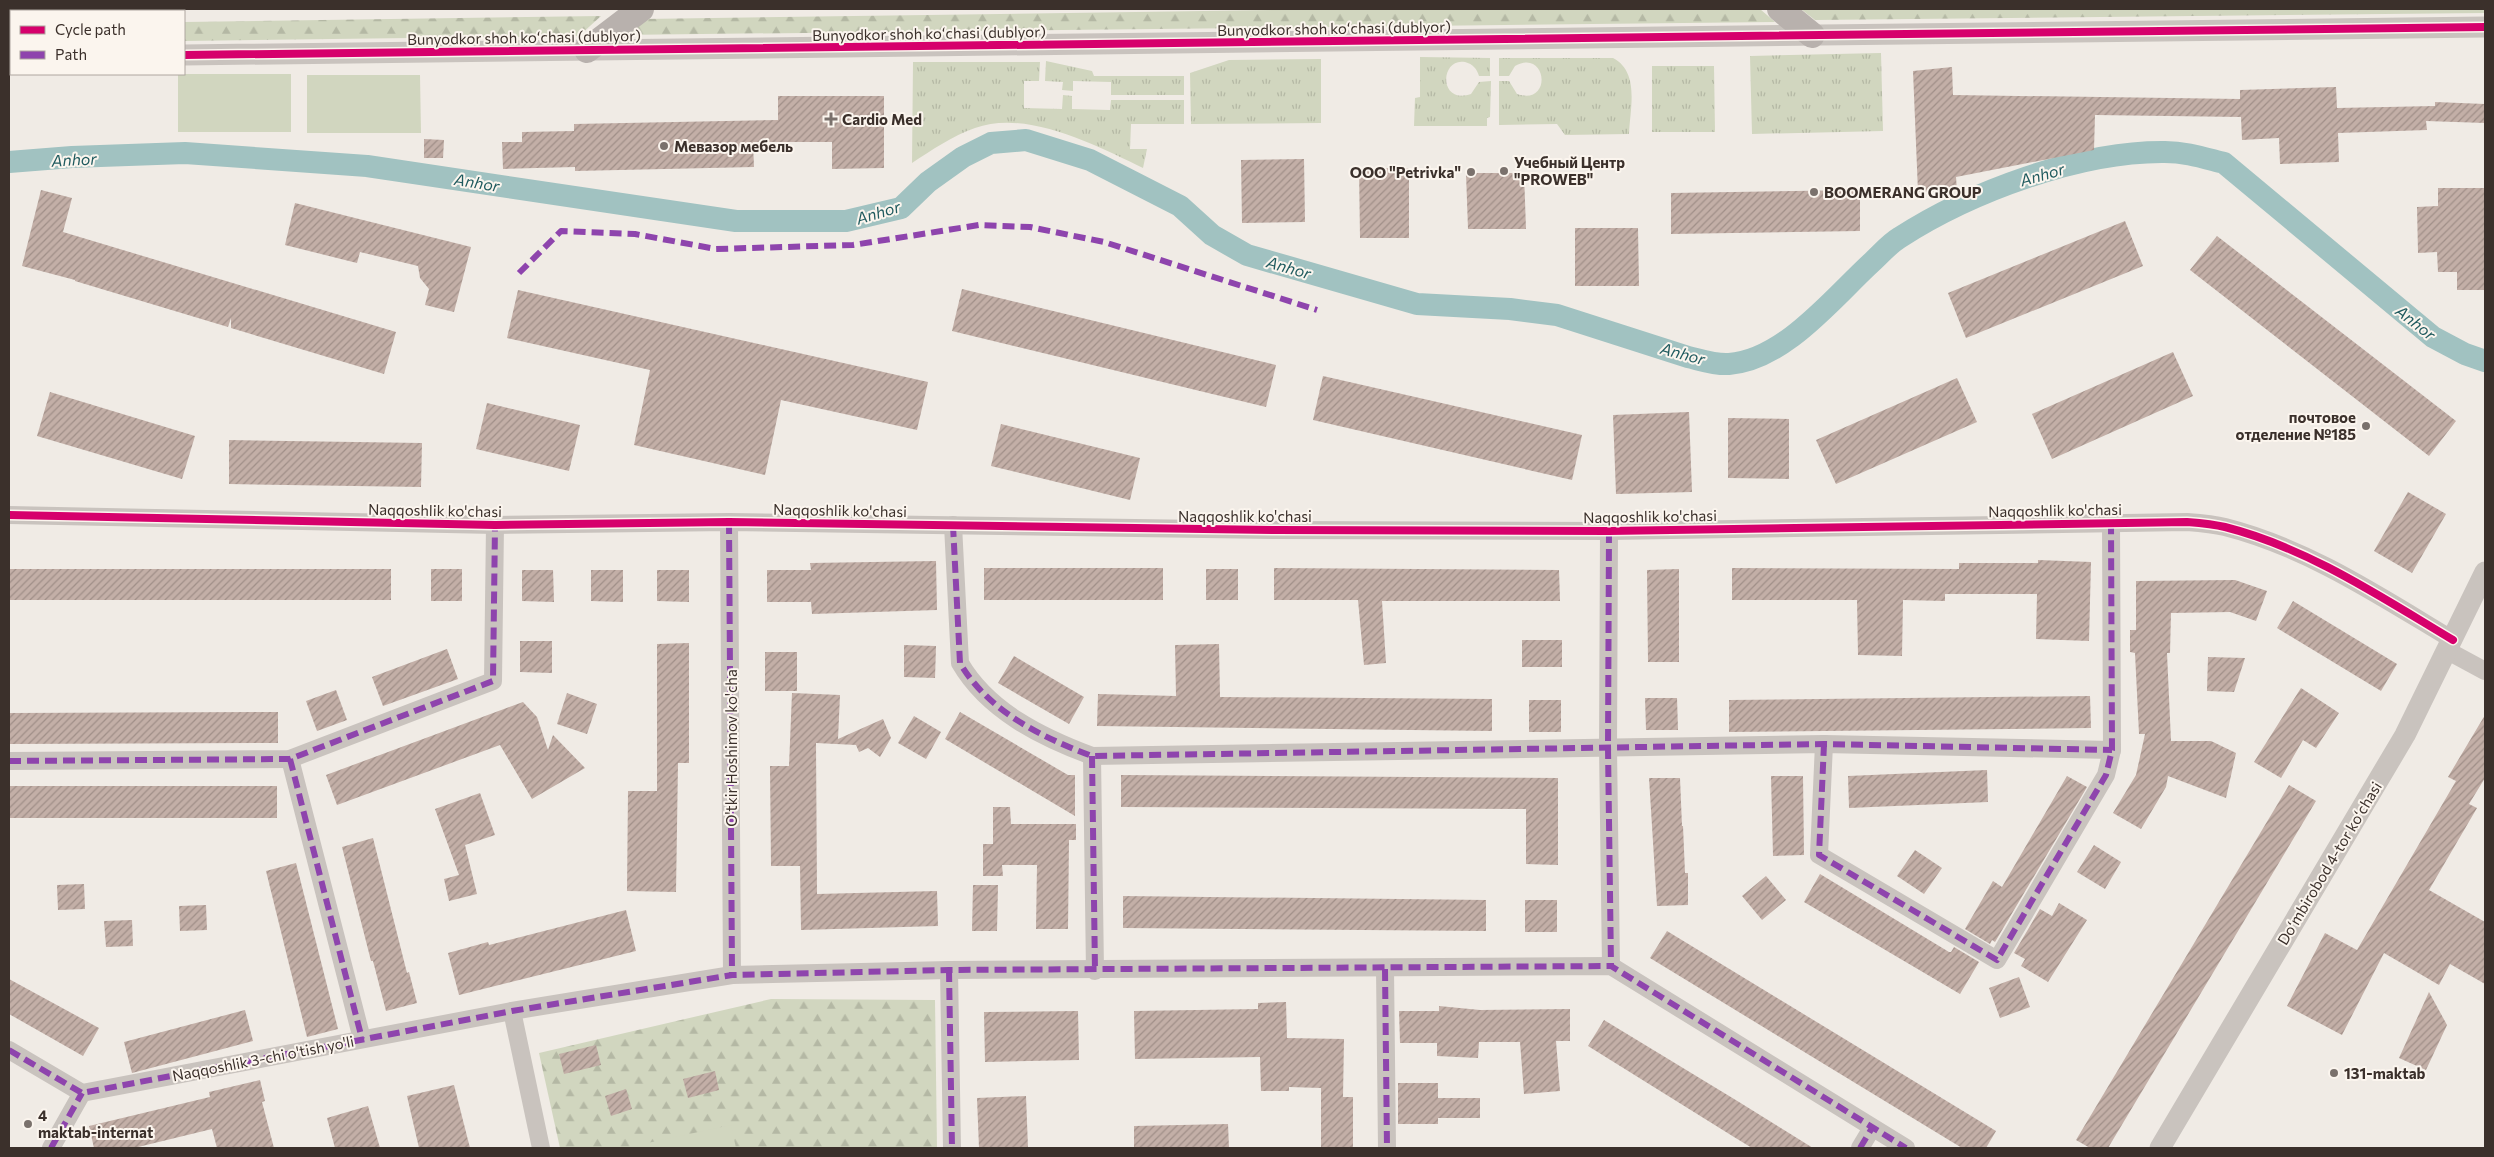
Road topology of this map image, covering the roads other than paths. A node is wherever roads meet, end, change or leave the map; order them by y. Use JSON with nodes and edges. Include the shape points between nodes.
{"nodes":[{"id":1,"x":100,"y":9,"type":"edge"},
{"id":2,"x":642,"y":9,"type":"edge"},
{"id":3,"x":1780,"y":9,"type":"edge"},
{"id":4,"x":9,"y":10,"type":"edge"},
{"id":5,"x":2485,"y":27,"type":"edge"},
{"id":6,"x":1812,"y":35,"type":"junction"},
{"id":7,"x":587,"y":50,"type":"junction"},
{"id":8,"x":185,"y":55,"type":"edge"},
{"id":9,"x":9,"y":515,"type":"edge"},
{"id":10,"x":729,"y":522,"type":"junction"},
{"id":11,"x":2111,"y":523,"type":"junction"},
{"id":12,"x":495,"y":525,"type":"junction"},
{"id":13,"x":953,"y":526,"type":"junction"},
{"id":14,"x":1609,"y":531,"type":"junction"},
{"id":15,"x":2485,"y":572,"type":"edge"},
{"id":16,"x":2450,"y":646,"type":"junction"},
{"id":17,"x":2485,"y":671,"type":"edge"},
{"id":18,"x":1824,"y":744,"type":"junction"},
{"id":19,"x":1608,"y":748,"type":"junction"},
{"id":20,"x":2112,"y":750,"type":"junction"},
{"id":21,"x":1092,"y":756,"type":"junction"},
{"id":22,"x":290,"y":759,"type":"junction"},
{"id":23,"x":9,"y":761,"type":"edge"},
{"id":24,"x":1611,"y":966,"type":"junction"},
{"id":25,"x":1385,"y":969,"type":"junction"},
{"id":26,"x":949,"y":970,"type":"junction"},
{"id":27,"x":1095,"y":971,"type":"junction"},
{"id":28,"x":732,"y":975,"type":"junction"},
{"id":29,"x":512,"y":1011,"type":"junction"},
{"id":30,"x":362,"y":1039,"type":"junction"},
{"id":31,"x":9,"y":1050,"type":"edge"},
{"id":32,"x":82,"y":1093,"type":"junction"},
{"id":33,"x":1872,"y":1128,"type":"junction"},
{"id":34,"x":51,"y":1148,"type":"edge"},
{"id":35,"x":541,"y":1148,"type":"edge"},
{"id":36,"x":952,"y":1148,"type":"edge"},
{"id":37,"x":1387,"y":1148,"type":"edge"},
{"id":38,"x":1860,"y":1148,"type":"edge"},
{"id":39,"x":1906,"y":1148,"type":"edge"},
{"id":40,"x":2160,"y":1148,"type":"edge"}],
"edges":[{"from":1,"to":4,"type":"main road"},
{"from":2,"to":7,"type":"main road"},
{"from":3,"to":6,"type":"main road"},
{"from":5,"to":6,"type":"street","name":"Bunyodkor shoh koʻchasi (dublyor)"},
{"from":6,"to":7,"type":"street","name":"Bunyodkor shoh koʻchasi (dublyor)"},
{"from":7,"to":8,"type":"street","name":"Bunyodkor shoh koʻchasi (dublyor)"},
{"from":9,"to":12,"type":"street","name":"Naqqoshlik ko'chasi"},
{"from":10,"to":12,"type":"street","name":"Naqqoshlik ko'chasi"},
{"from":10,"to":13,"type":"street","name":"Naqqoshlik ko'chasi"},
{"from":10,"to":28,"type":"street","name":"O'tkir Hoshimov ko'cha"},
{"from":11,"to":14,"type":"street","name":"Naqqoshlik ko'chasi"},
{"from":11,"to":16,"type":"street","name":"Naqqoshlik ko'chasi","via":[[2187,522],[2224,526],[2254,536],[2355,581]]},
{"from":11,"to":20,"type":"street"},
{"from":12,"to":22,"type":"street","via":[[493,681]]},
{"from":13,"to":14,"type":"street","name":"Naqqoshlik ko'chasi"},
{"from":13,"to":21,"type":"street","via":[[960,663],[969,678],[1034,732]]},
{"from":14,"to":19,"type":"street"},
{"from":15,"to":16,"type":"street","name":"Doʻmbirobod 4-tor koʻchasi"},
{"from":16,"to":17,"type":"street","name":"Naqqoshlik ko'chasi"},
{"from":16,"to":40,"type":"street","name":"Doʻmbirobod 4-tor koʻchasi","via":[[2405,735]]},
{"from":18,"to":19,"type":"street"},
{"from":18,"to":20,"type":"street"},
{"from":18,"to":20,"type":"street","via":[[1820,855],[1997,960],[2106,775]]},
{"from":19,"to":21,"type":"street"},
{"from":19,"to":24,"type":"street"},
{"from":21,"to":27,"type":"street"},
{"from":22,"to":23,"type":"street"},
{"from":22,"to":30,"type":"street","name":"Naqqoshlik 3-chi o'tish yo'li"},
{"from":24,"to":25,"type":"street"},
{"from":24,"to":33,"type":"street"},
{"from":25,"to":27,"type":"street"},
{"from":25,"to":37,"type":"street"},
{"from":26,"to":27,"type":"street"},
{"from":26,"to":28,"type":"street"},
{"from":26,"to":36,"type":"street"},
{"from":28,"to":29,"type":"street"},
{"from":29,"to":30,"type":"street"},
{"from":29,"to":35,"type":"street"},
{"from":30,"to":32,"type":"street","name":"Naqqoshlik 3-chi o'tish yo'li"},
{"from":31,"to":32,"type":"street"},
{"from":32,"to":34,"type":"street"},
{"from":33,"to":38,"type":"street"},
{"from":33,"to":39,"type":"street"}]}
